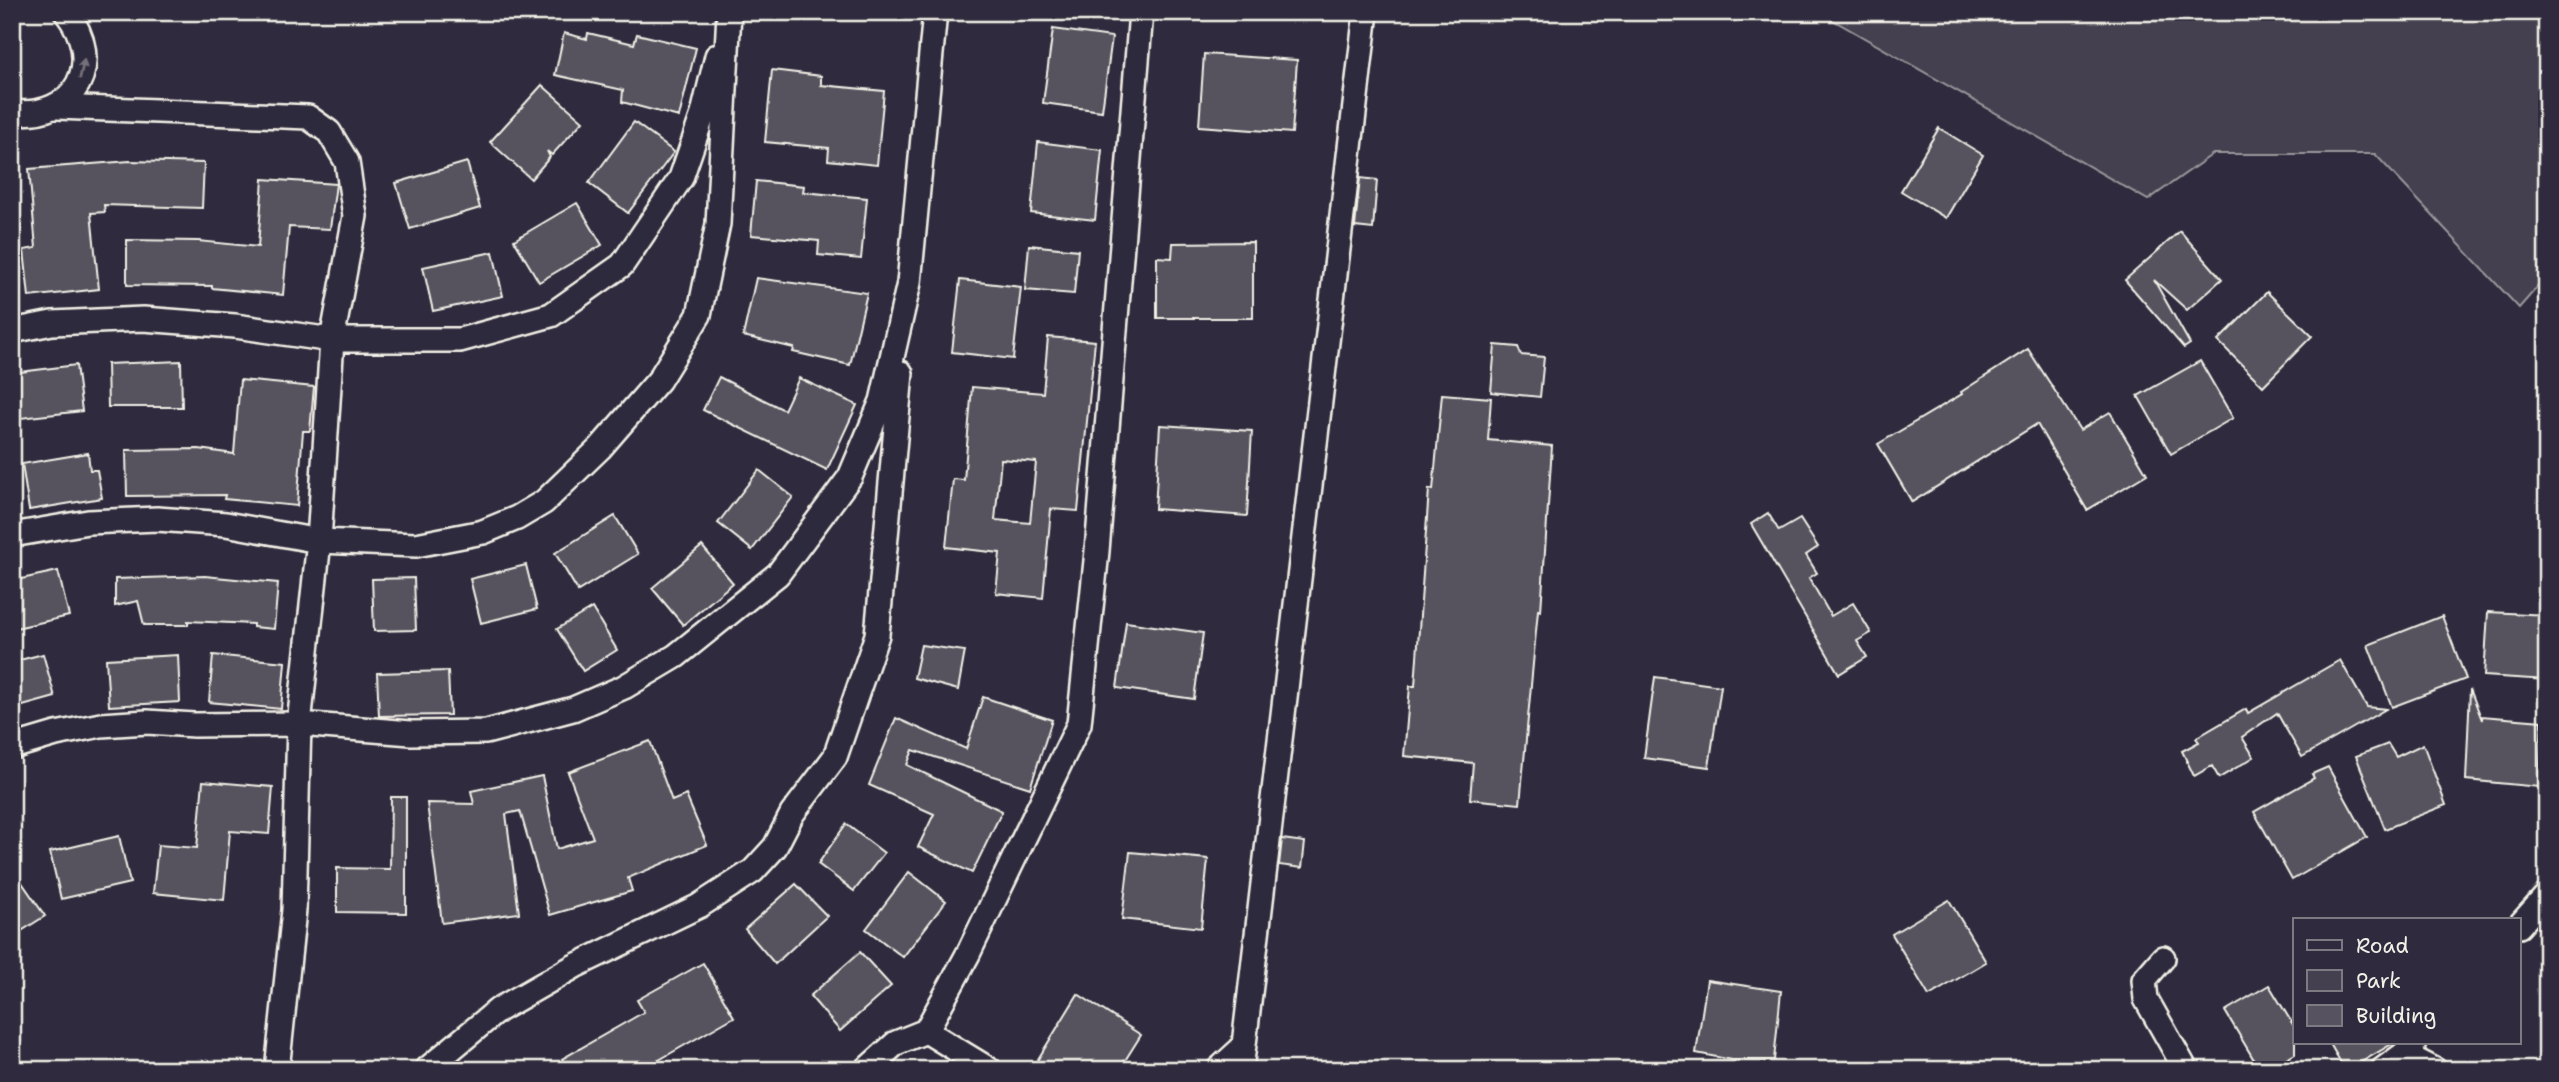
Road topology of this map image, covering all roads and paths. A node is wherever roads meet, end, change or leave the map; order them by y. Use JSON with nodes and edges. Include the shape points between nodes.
{"nodes":[{"id":1,"x":66,"y":12,"type":"edge"},
{"id":2,"x":728,"y":12,"type":"edge"},
{"id":3,"x":935,"y":12,"type":"edge"},
{"id":4,"x":1141,"y":12,"type":"edge"},
{"id":5,"x":1366,"y":12,"type":"edge"},
{"id":6,"x":57,"y":107,"type":"junction"},
{"id":7,"x":18,"y":115,"type":"edge"},
{"id":8,"x":909,"y":283,"type":"junction"},
{"id":9,"x":12,"y":331,"type":"edge"},
{"id":10,"x":332,"y":340,"type":"junction"},
{"id":11,"x":12,"y":535,"type":"edge"},
{"id":12,"x":319,"y":541,"type":"junction"},
{"id":13,"x":299,"y":724,"type":"junction"},
{"id":14,"x":12,"y":747,"type":"edge"},
{"id":15,"x":2547,"y":895,"type":"edge"},
{"id":16,"x":2520,"y":925,"type":"edge"},
{"id":17,"x":2163,"y":958,"type":"dead end"},
{"id":18,"x":926,"y":1031,"type":"junction"},
{"id":19,"x":2409,"y":1048,"type":"edge"},
{"id":20,"x":1241,"y":1059,"type":"edge"},
{"id":21,"x":277,"y":1070,"type":"edge"},
{"id":22,"x":426,"y":1070,"type":"edge"},
{"id":23,"x":866,"y":1070,"type":"edge"},
{"id":24,"x":990,"y":1070,"type":"edge"},
{"id":25,"x":1219,"y":1070,"type":"edge"},
{"id":26,"x":2186,"y":1070,"type":"edge"},
{"id":27,"x":2382,"y":1070,"type":"edge"},
{"id":28,"x":2435,"y":1070,"type":"edge"}],
"edges":[{"from":6,"to":1,"type":"street","one_way":true,"via":[[81,80],[85,62],[78,27]]},
{"from":2,"to":10,"type":"street","via":[[703,114],[681,178],[622,265],[551,315],[460,340]]},
{"from":2,"to":12,"type":"street","via":[[718,224],[699,315],[659,380],[582,466],[544,502],[517,519],[483,532],[416,545]]},
{"from":3,"to":8,"type":"street"},
{"from":4,"to":18,"type":"street","via":[[1079,724]]},
{"from":5,"to":20,"type":"street"},
{"from":6,"to":7,"type":"street"},
{"from":6,"to":10,"type":"street","via":[[307,117],[329,132],[347,162],[355,216]]},
{"from":8,"to":13,"type":"street","via":[[882,401],[850,477],[778,574],[676,656],[624,687],[573,709],[486,732],[411,733]]},
{"from":8,"to":22,"type":"street","via":[[877,635],[835,757],[792,814],[775,848],[753,871],[699,905],[498,1010]]},
{"from":9,"to":10,"type":"street","via":[[52,323],[144,319]]},
{"from":10,"to":12,"type":"street"},
{"from":11,"to":12,"type":"street","via":[[88,522],[157,519],[226,524]]},
{"from":12,"to":13,"type":"street"},
{"from":13,"to":14,"type":"street","via":[[101,725]]},
{"from":13,"to":21,"type":"street","via":[[294,909]]},
{"from":15,"to":16,"type":"street"},
{"from":17,"to":26,"type":"street","via":[[2144,980],[2146,999]]},
{"from":18,"to":23,"type":"street","via":[[896,1043]]},
{"from":18,"to":24,"type":"street"},
{"from":19,"to":27,"type":"street"},
{"from":19,"to":28,"type":"street"},
{"from":20,"to":25,"type":"street"}]}
